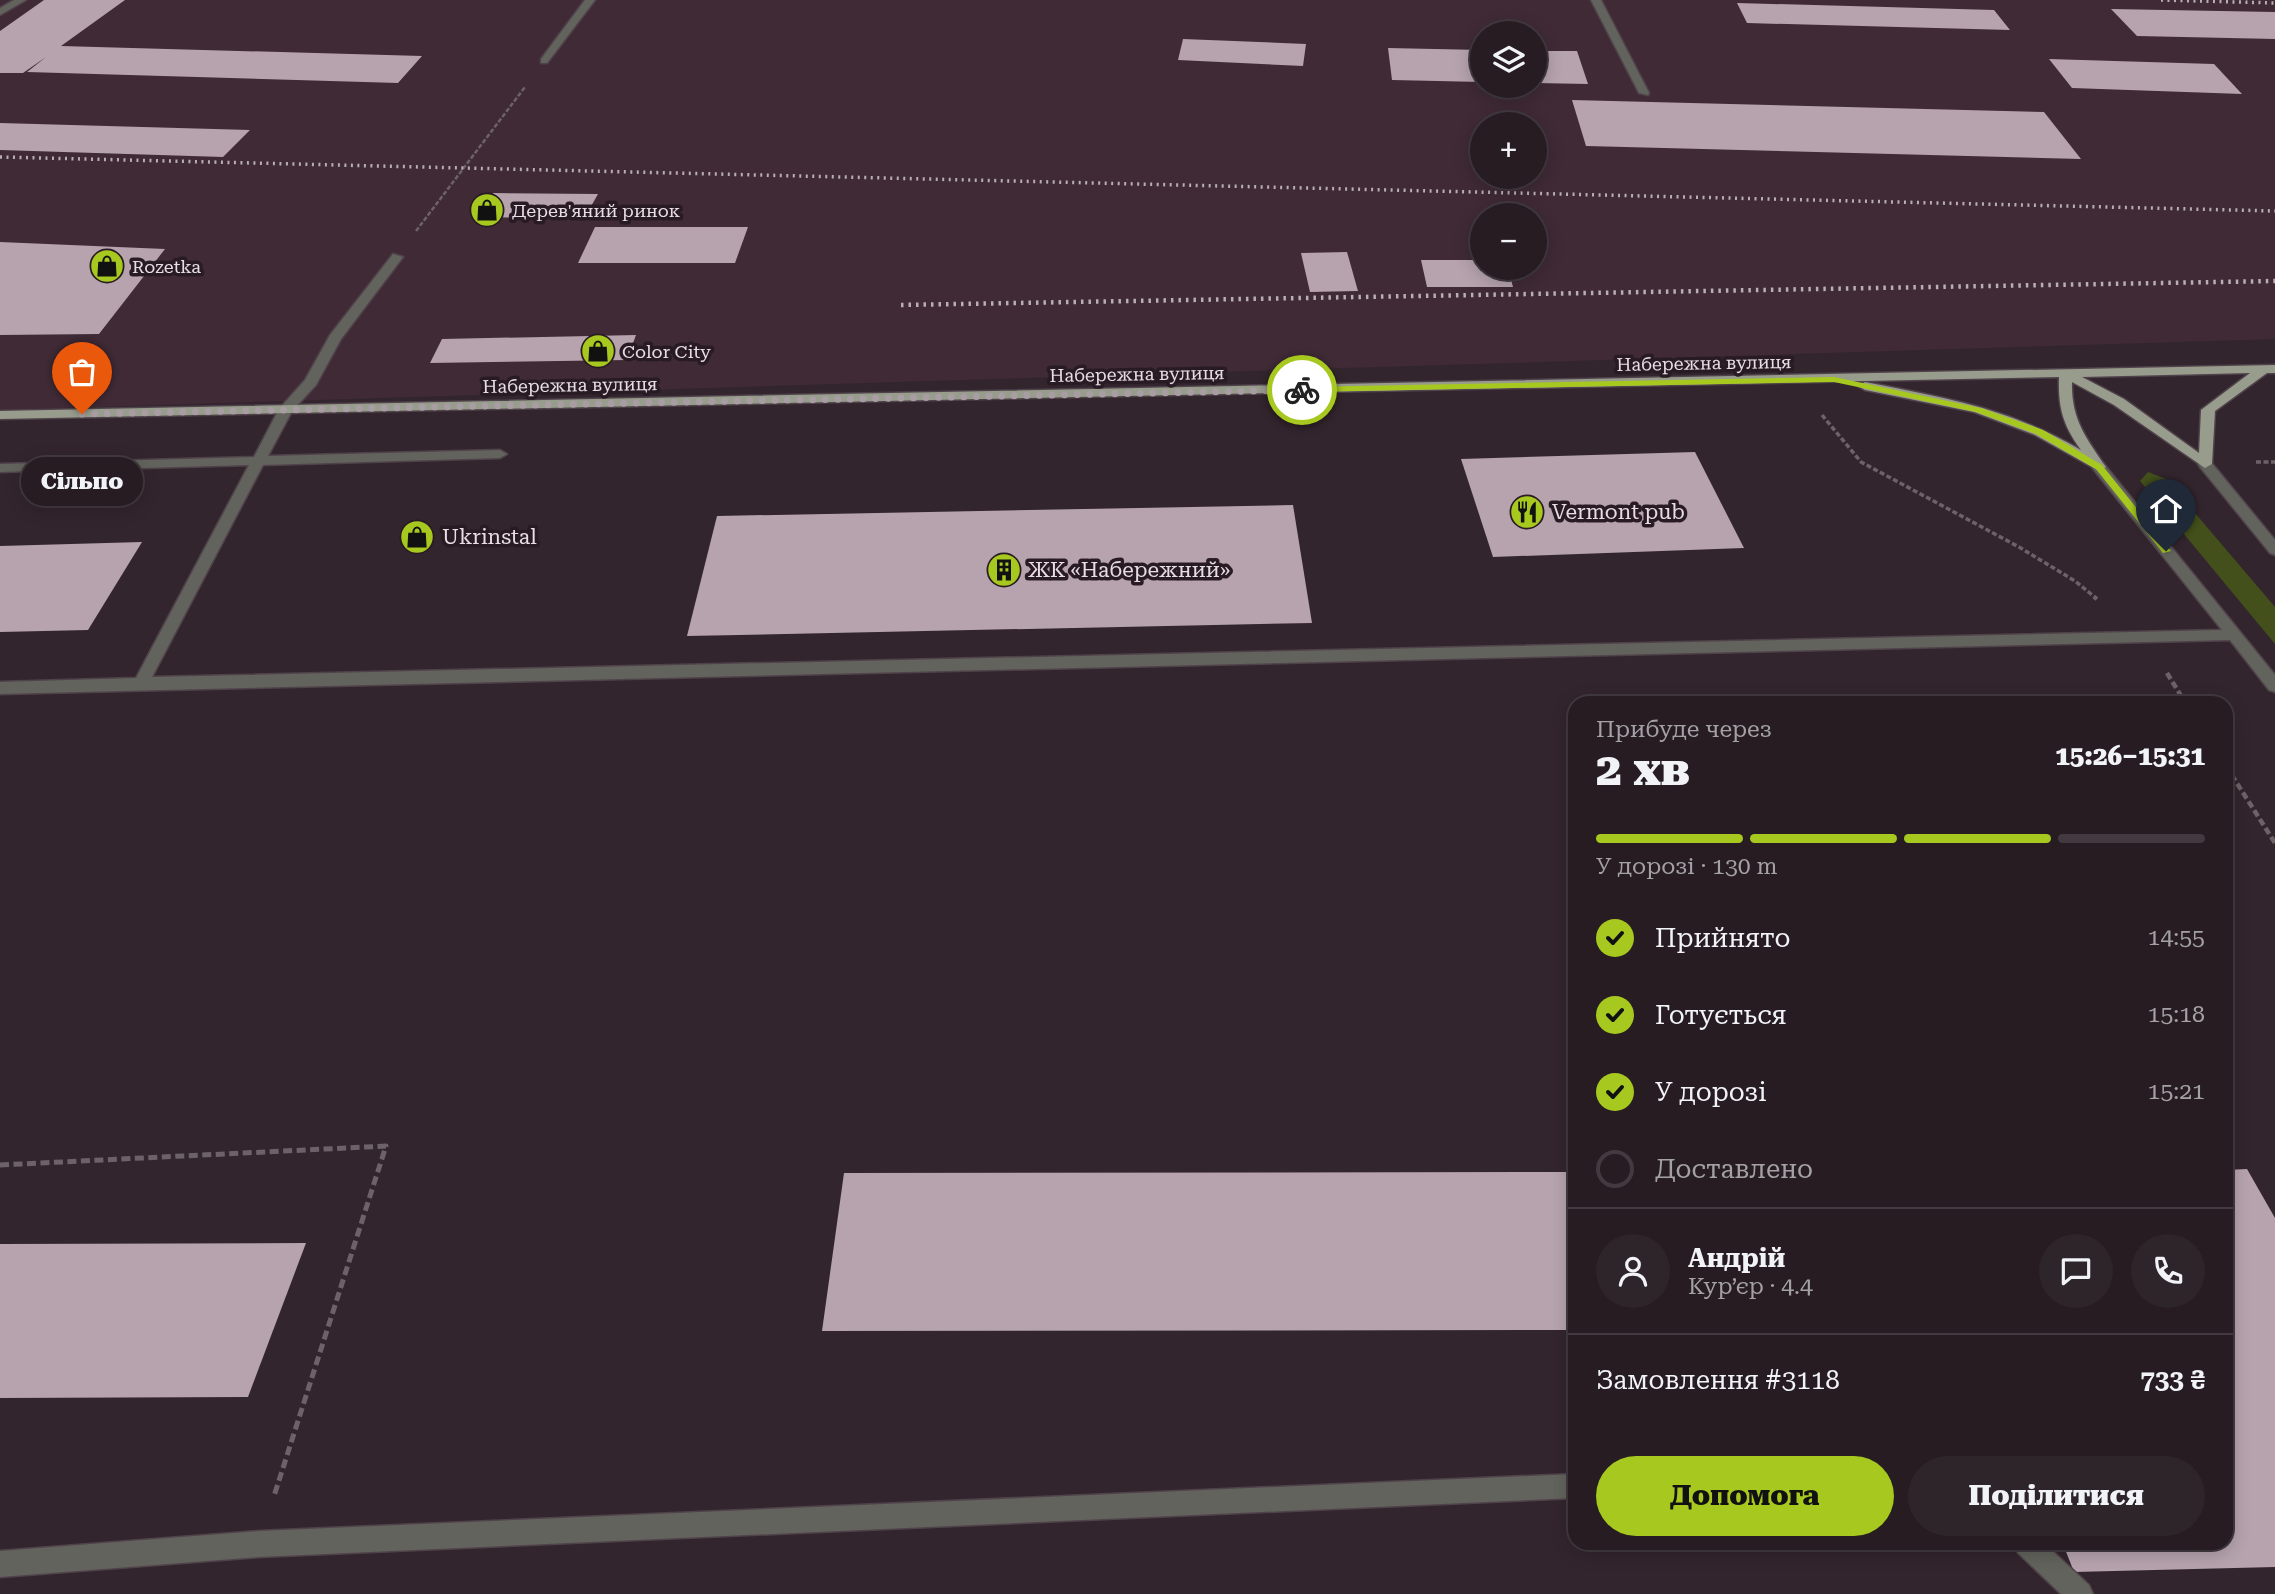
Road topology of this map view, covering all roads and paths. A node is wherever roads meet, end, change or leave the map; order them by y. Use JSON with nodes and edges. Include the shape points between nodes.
{"nodes":[{"id":1,"x":21,"y":0,"type":"edge"},
{"id":2,"x":590,"y":0,"type":"edge"},
{"id":3,"x":1596,"y":0,"type":"edge"},
{"id":4,"x":0,"y":12,"type":"edge"},
{"id":5,"x":544,"y":61,"type":"joint"},
{"id":6,"x":1644,"y":93,"type":"dead end"},
{"id":7,"x":397,"y":257,"type":"joint"},
{"id":8,"x":2269,"y":370,"type":"edge"},
{"id":9,"x":2066,"y":374,"type":"junction"},
{"id":10,"x":1834,"y":379,"type":"junction"},
{"id":11,"x":286,"y":410,"type":"junction"},
{"id":12,"x":1820,"y":414,"type":"dead end"},
{"id":13,"x":0,"y":415,"type":"edge"},
{"id":14,"x":500,"y":454,"type":"dead end"},
{"id":15,"x":259,"y":462,"type":"junction"},
{"id":16,"x":2275,"y":462,"type":"edge"},
{"id":17,"x":2256,"y":463,"type":"dead end"},
{"id":18,"x":2205,"y":464,"type":"junction"},
{"id":19,"x":2099,"y":467,"type":"junction"},
{"id":20,"x":0,"y":468,"type":"edge"},
{"id":21,"x":2275,"y":550,"type":"edge"},
{"id":22,"x":2234,"y":635,"type":"junction"},
{"id":23,"x":2145,"y":639,"type":"junction"},
{"id":24,"x":141,"y":683,"type":"junction"},
{"id":25,"x":2275,"y":685,"type":"edge"},
{"id":26,"x":0,"y":688,"type":"edge"},
{"id":27,"x":2181,"y":696,"type":"edge"},
{"id":28,"x":2233,"y":777,"type":"edge"},
{"id":29,"x":2275,"y":843,"type":"edge"},
{"id":30,"x":0,"y":1165,"type":"edge"},
{"id":31,"x":1568,"y":1486,"type":"edge"},
{"id":32,"x":259,"y":1544,"type":"junction"},
{"id":33,"x":2033,"y":1550,"type":"edge"},
{"id":34,"x":0,"y":1564,"type":"edge"},
{"id":35,"x":2080,"y":1594,"type":"edge"}],
"edges":[{"from":1,"to":4,"type":"street"},
{"from":2,"to":5,"type":"street"},
{"from":3,"to":6,"type":"street"},
{"from":5,"to":7,"type":"path"},
{"from":7,"to":11,"type":"street","via":[[335,338],[311,382]]},
{"from":8,"to":9,"type":"main road","name":"Набережна вулиця"},
{"from":8,"to":18,"type":"main road","via":[[2208,410]]},
{"from":9,"to":10,"type":"main road","name":"Набережна вулиця"},
{"from":9,"to":18,"type":"main road","via":[[2119,402]]},
{"from":9,"to":19,"type":"main road","via":[[2065,404],[2076,433]]},
{"from":10,"to":11,"type":"main road","name":"Набережна вулиця"},
{"from":10,"to":19,"type":"main road","via":[[1978,410],[2040,432]]},
{"from":11,"to":13,"type":"main road","name":"Набережна вулиця"},
{"from":11,"to":15,"type":"street"},
{"from":12,"to":23,"type":"path","via":[[1861,462],[2075,581]]},
{"from":14,"to":15,"type":"street"},
{"from":15,"to":20,"type":"street"},
{"from":15,"to":24,"type":"street"},
{"from":16,"to":17,"type":"path"},
{"from":18,"to":21,"type":"street"},
{"from":19,"to":22,"type":"street"},
{"from":22,"to":23,"type":"street"},
{"from":22,"to":25,"type":"street"},
{"from":23,"to":24,"type":"street"},
{"from":23,"to":27,"type":"path"},
{"from":24,"to":26,"type":"street"},
{"from":28,"to":29,"type":"path"},
{"from":30,"to":32,"type":"path","via":[[386,1146]]},
{"from":31,"to":32,"type":"street"},
{"from":32,"to":34,"type":"street"},
{"from":33,"to":35,"type":"street"}]}
